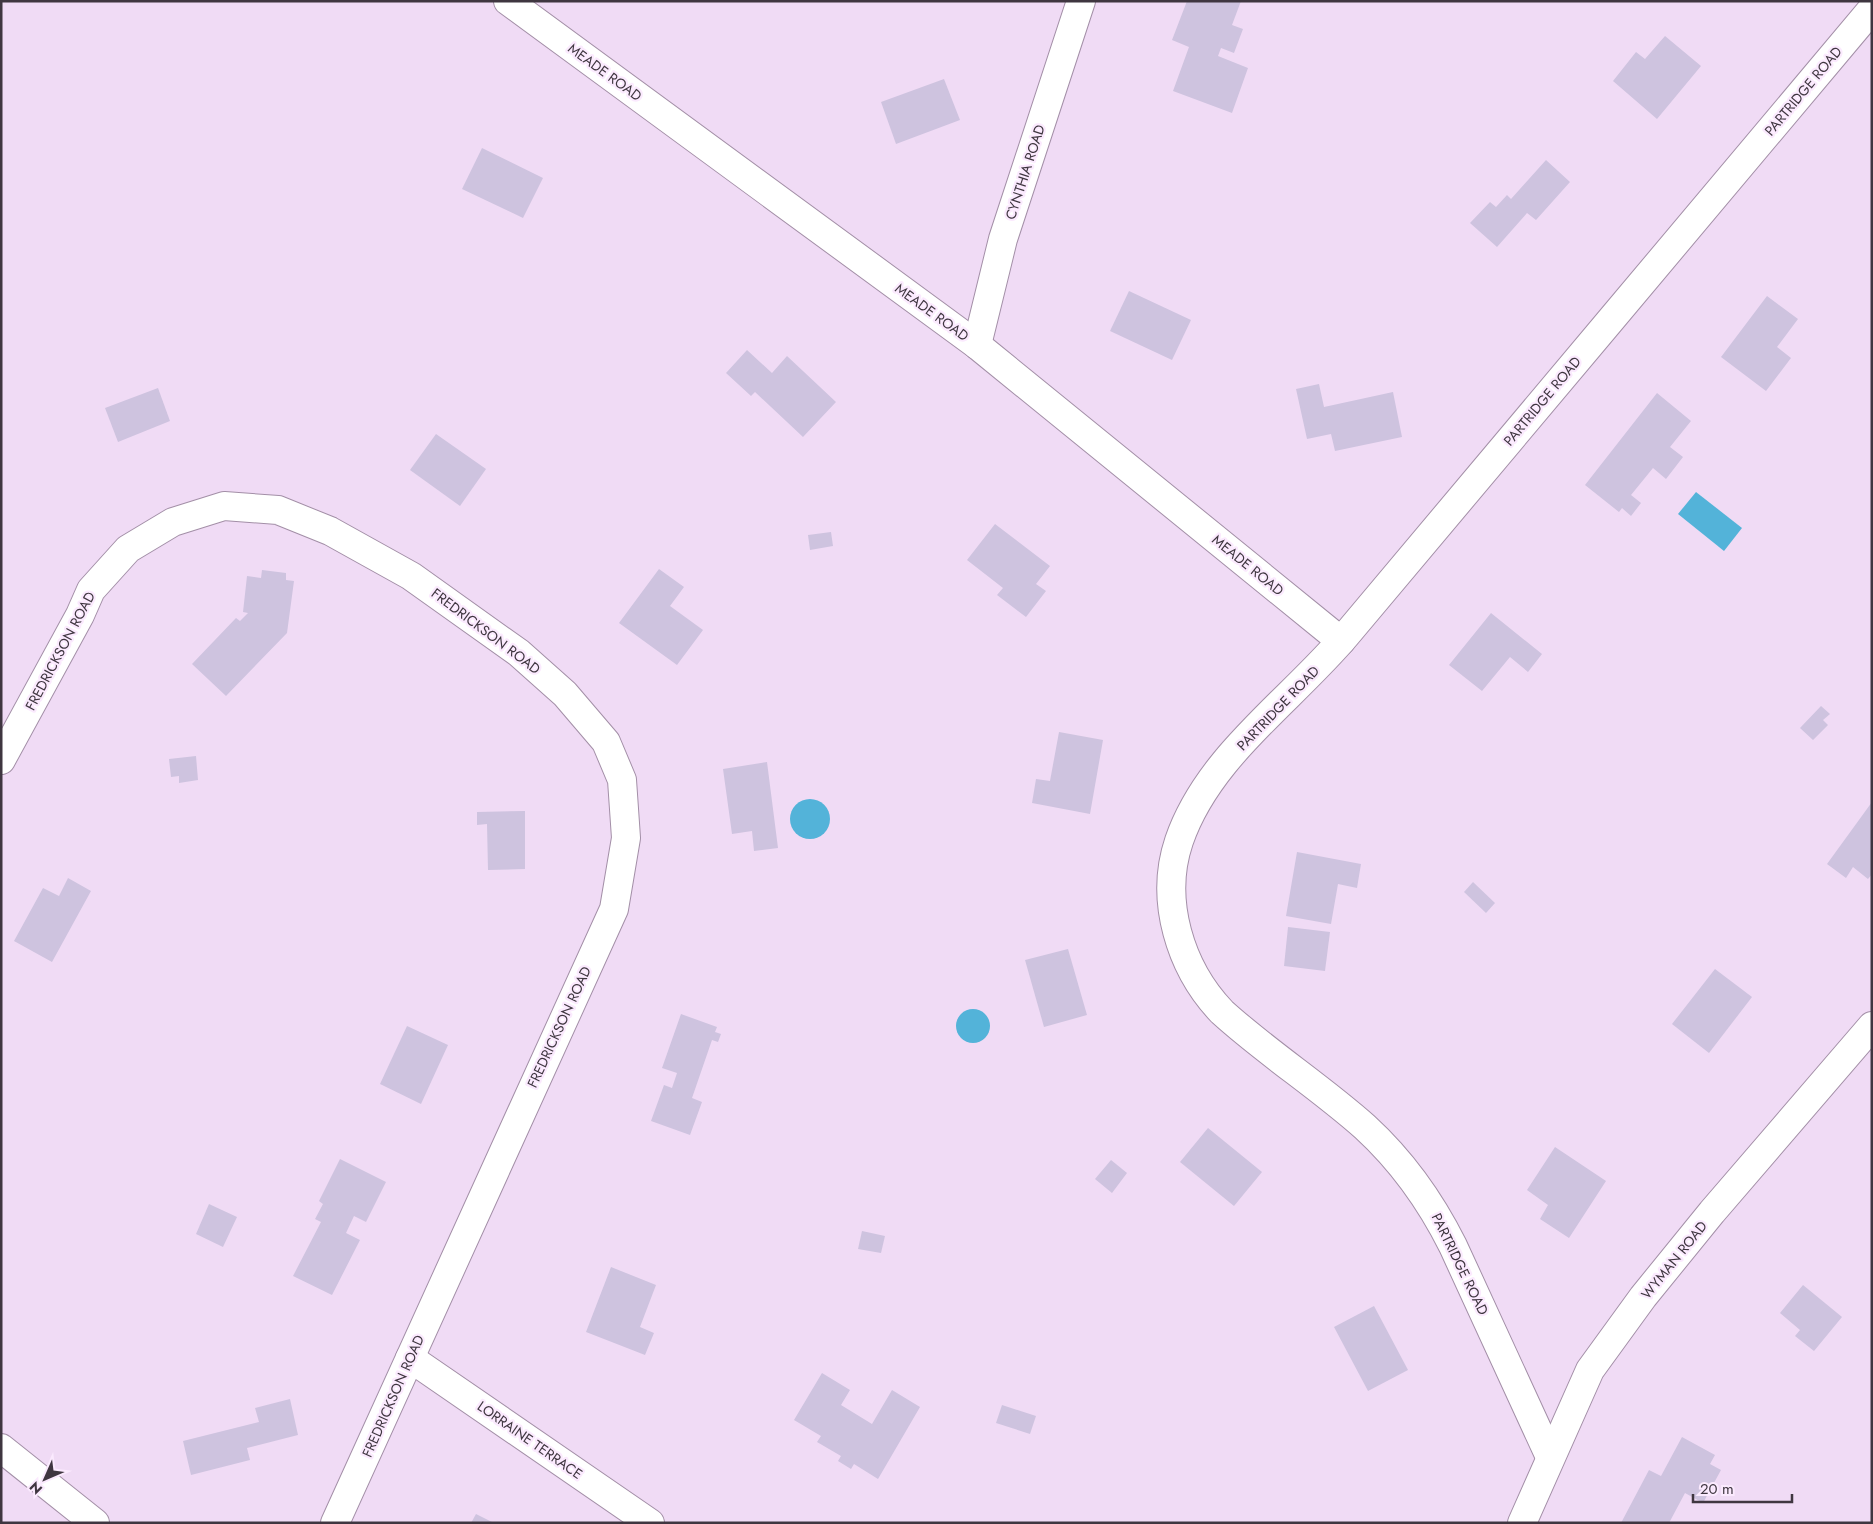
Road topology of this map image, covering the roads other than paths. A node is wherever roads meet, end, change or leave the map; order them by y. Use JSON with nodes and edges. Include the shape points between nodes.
{"nodes":[{"id":1,"x":508,"y":1,"type":"edge"},
{"id":2,"x":1081,"y":1,"type":"edge"},
{"id":3,"x":1872,"y":9,"type":"edge"},
{"id":4,"x":977,"y":345,"type":"junction"},
{"id":5,"x":1341,"y":641,"type":"junction"},
{"id":6,"x":1,"y":760,"type":"edge"},
{"id":7,"x":1872,"y":1026,"type":"edge"},
{"id":8,"x":410,"y":1358,"type":"junction"},
{"id":9,"x":1,"y":1448,"type":"edge"},
{"id":10,"x":1550,"y":1457,"type":"junction"},
{"id":11,"x":95,"y":1523,"type":"edge"},
{"id":12,"x":335,"y":1523,"type":"edge"},
{"id":13,"x":650,"y":1523,"type":"edge"},
{"id":14,"x":1522,"y":1523,"type":"edge"}],
"edges":[{"from":1,"to":4,"type":"street","name":"MEADE ROAD"},
{"from":2,"to":4,"type":"street","name":"CYNTHIA ROAD","via":[[1003,239]]},
{"from":3,"to":5,"type":"street","name":"PARTRIDGE ROAD"},
{"from":4,"to":5,"type":"street","name":"MEADE ROAD"},
{"from":5,"to":10,"type":"street","name":"PARTRIDGE ROAD","via":[[1214,775],[1193,810],[1178,843],[1172,880],[1174,917],[1181,947],[1192,974],[1222,1012],[1365,1127],[1412,1179],[1436,1212]]},
{"from":6,"to":8,"type":"street","name":"FREDRICKSON ROAD","via":[[91,590],[128,549],[173,522],[224,506],[278,510],[330,531],[411,576],[519,653],[565,694],[606,742],[622,780],[626,838],[614,909]]},
{"from":7,"to":10,"type":"street","name":"WYMAN ROAD","via":[[1643,1297],[1590,1370]]},
{"from":8,"to":12,"type":"street","name":"FREDRICKSON ROAD"},
{"from":8,"to":13,"type":"street","name":"LORRAINE TERRACE"},
{"from":9,"to":11,"type":"street"},
{"from":10,"to":14,"type":"street","name":"WYMAN ROAD"}]}
